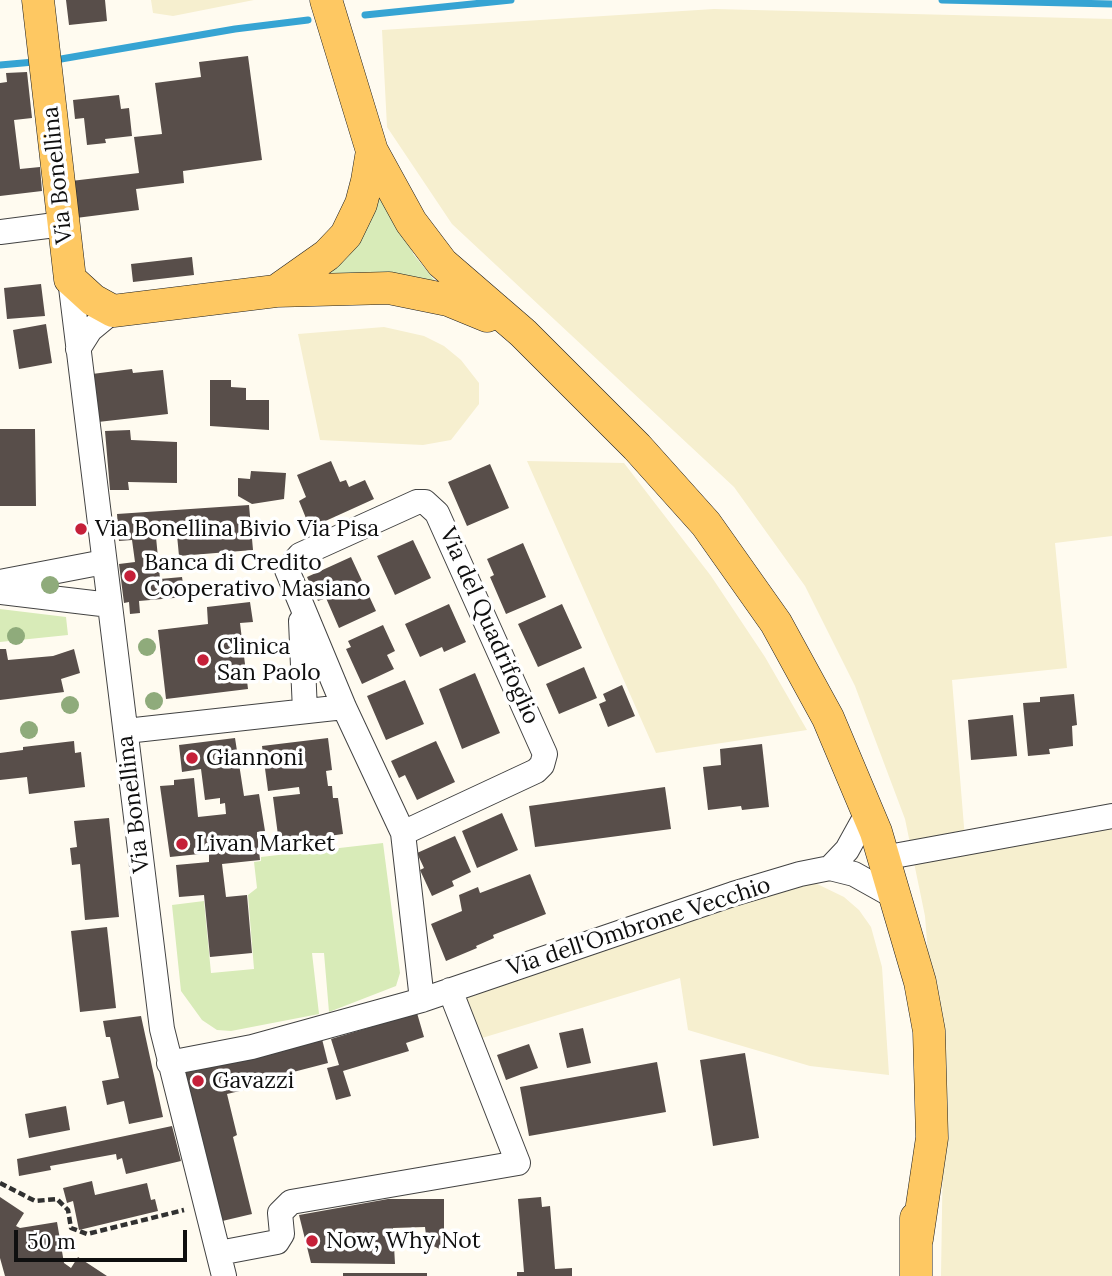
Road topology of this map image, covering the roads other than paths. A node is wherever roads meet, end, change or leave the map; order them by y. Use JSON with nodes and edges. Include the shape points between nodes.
{"nodes":[{"id":1,"x":38,"y":0,"type":"edge"},
{"id":2,"x":326,"y":0,"type":"edge"},
{"id":3,"x":372,"y":151,"type":"junction"},
{"id":4,"x":63,"y":224,"type":"junction"},
{"id":5,"x":0,"y":232,"type":"edge"},
{"id":6,"x":70,"y":279,"type":"junction"},
{"id":7,"x":276,"y":291,"type":"junction"},
{"id":8,"x":113,"y":311,"type":"junction"},
{"id":9,"x":523,"y":333,"type":"junction"},
{"id":10,"x":78,"y":349,"type":"junction"},
{"id":11,"x":104,"y":562,"type":"junction"},
{"id":12,"x":0,"y":582,"type":"edge"},
{"id":13,"x":0,"y":592,"type":"edge"},
{"id":14,"x":110,"y":605,"type":"junction"},
{"id":15,"x":300,"y":606,"type":"junction"},
{"id":16,"x":344,"y":707,"type":"junction"},
{"id":17,"x":305,"y":711,"type":"junction"},
{"id":18,"x":126,"y":732,"type":"junction"},
{"id":19,"x":868,"y":812,"type":"junction"},
{"id":20,"x":1112,"y":816,"type":"edge"},
{"id":21,"x":403,"y":833,"type":"junction"},
{"id":22,"x":883,"y":858,"type":"junction"},
{"id":23,"x":830,"y":868,"type":"junction"},
{"id":24,"x":888,"y":892,"type":"junction"},
{"id":25,"x":450,"y":990,"type":"junction"},
{"id":26,"x":422,"y":1000,"type":"junction"},
{"id":27,"x":169,"y":1063,"type":"junction"},
{"id":28,"x":917,"y":1239,"type":"junction"},
{"id":29,"x":221,"y":1265,"type":"edge"},
{"id":30,"x":916,"y":1276,"type":"edge"}],
"edges":[{"from":1,"to":4,"type":"main road","name":"Via Bonellina"},
{"from":2,"to":3,"type":"main road"},
{"from":3,"to":7,"type":"main road","via":[[361,204],[346,235],[327,255]]},
{"from":3,"to":9,"type":"main road","via":[[411,222],[442,263]]},
{"from":4,"to":5,"type":"street"},
{"from":4,"to":6,"type":"main road","name":"Via Bonellina"},
{"from":6,"to":8,"type":"main road"},
{"from":6,"to":10,"type":"street","name":"Via Bonellina"},
{"from":7,"to":8,"type":"main road"},
{"from":7,"to":9,"type":"main road","via":[[409,290],[466,306]]},
{"from":8,"to":10,"type":"street","via":[[90,330]]},
{"from":9,"to":19,"type":"main road","via":[[674,485],[745,576],[807,677]]},
{"from":10,"to":11,"type":"street","name":"Via Bonellina"},
{"from":11,"to":12,"type":"street"},
{"from":11,"to":14,"type":"street","name":"Via Bonellina"},
{"from":13,"to":14,"type":"street"},
{"from":14,"to":18,"type":"street","name":"Via Bonellina"},
{"from":15,"to":16,"type":"street","name":"Via del Quadrifoglio"},
{"from":15,"to":17,"type":"street"},
{"from":15,"to":21,"type":"street","name":"Via del Quadrifoglio","via":[[287,570],[296,558],[417,502],[425,502],[437,513],[545,754],[536,771]]},
{"from":16,"to":17,"type":"street"},
{"from":16,"to":21,"type":"street","name":"Via del Quadrifoglio"},
{"from":17,"to":18,"type":"street"},
{"from":18,"to":27,"type":"street","name":"Via Bonellina"},
{"from":19,"to":22,"type":"main road"},
{"from":19,"to":23,"type":"street","via":[[847,850]]},
{"from":20,"to":22,"type":"street"},
{"from":21,"to":26,"type":"street"},
{"from":22,"to":24,"type":"main road"},
{"from":22,"to":28,"type":"main road","via":[[920,982],[929,1031],[932,1138]]},
{"from":23,"to":24,"type":"street","via":[[854,874]]},
{"from":23,"to":25,"type":"street","name":"Via dell'Ombrone Vecchio","via":[[733,894]]},
{"from":24,"to":28,"type":"main road","via":[[909,1052]]},
{"from":25,"to":26,"type":"street","name":"Via dell'Ombrone Vecchio"},
{"from":25,"to":29,"type":"street","name":"Via Bonellina","via":[[518,1163],[290,1202],[280,1213],[282,1234],[277,1242]]},
{"from":26,"to":27,"type":"street","name":"Via dell'Ombrone Vecchio","via":[[262,1044]]},
{"from":27,"to":29,"type":"street","name":"Via Bonellina"},
{"from":28,"to":30,"type":"main road"}]}
